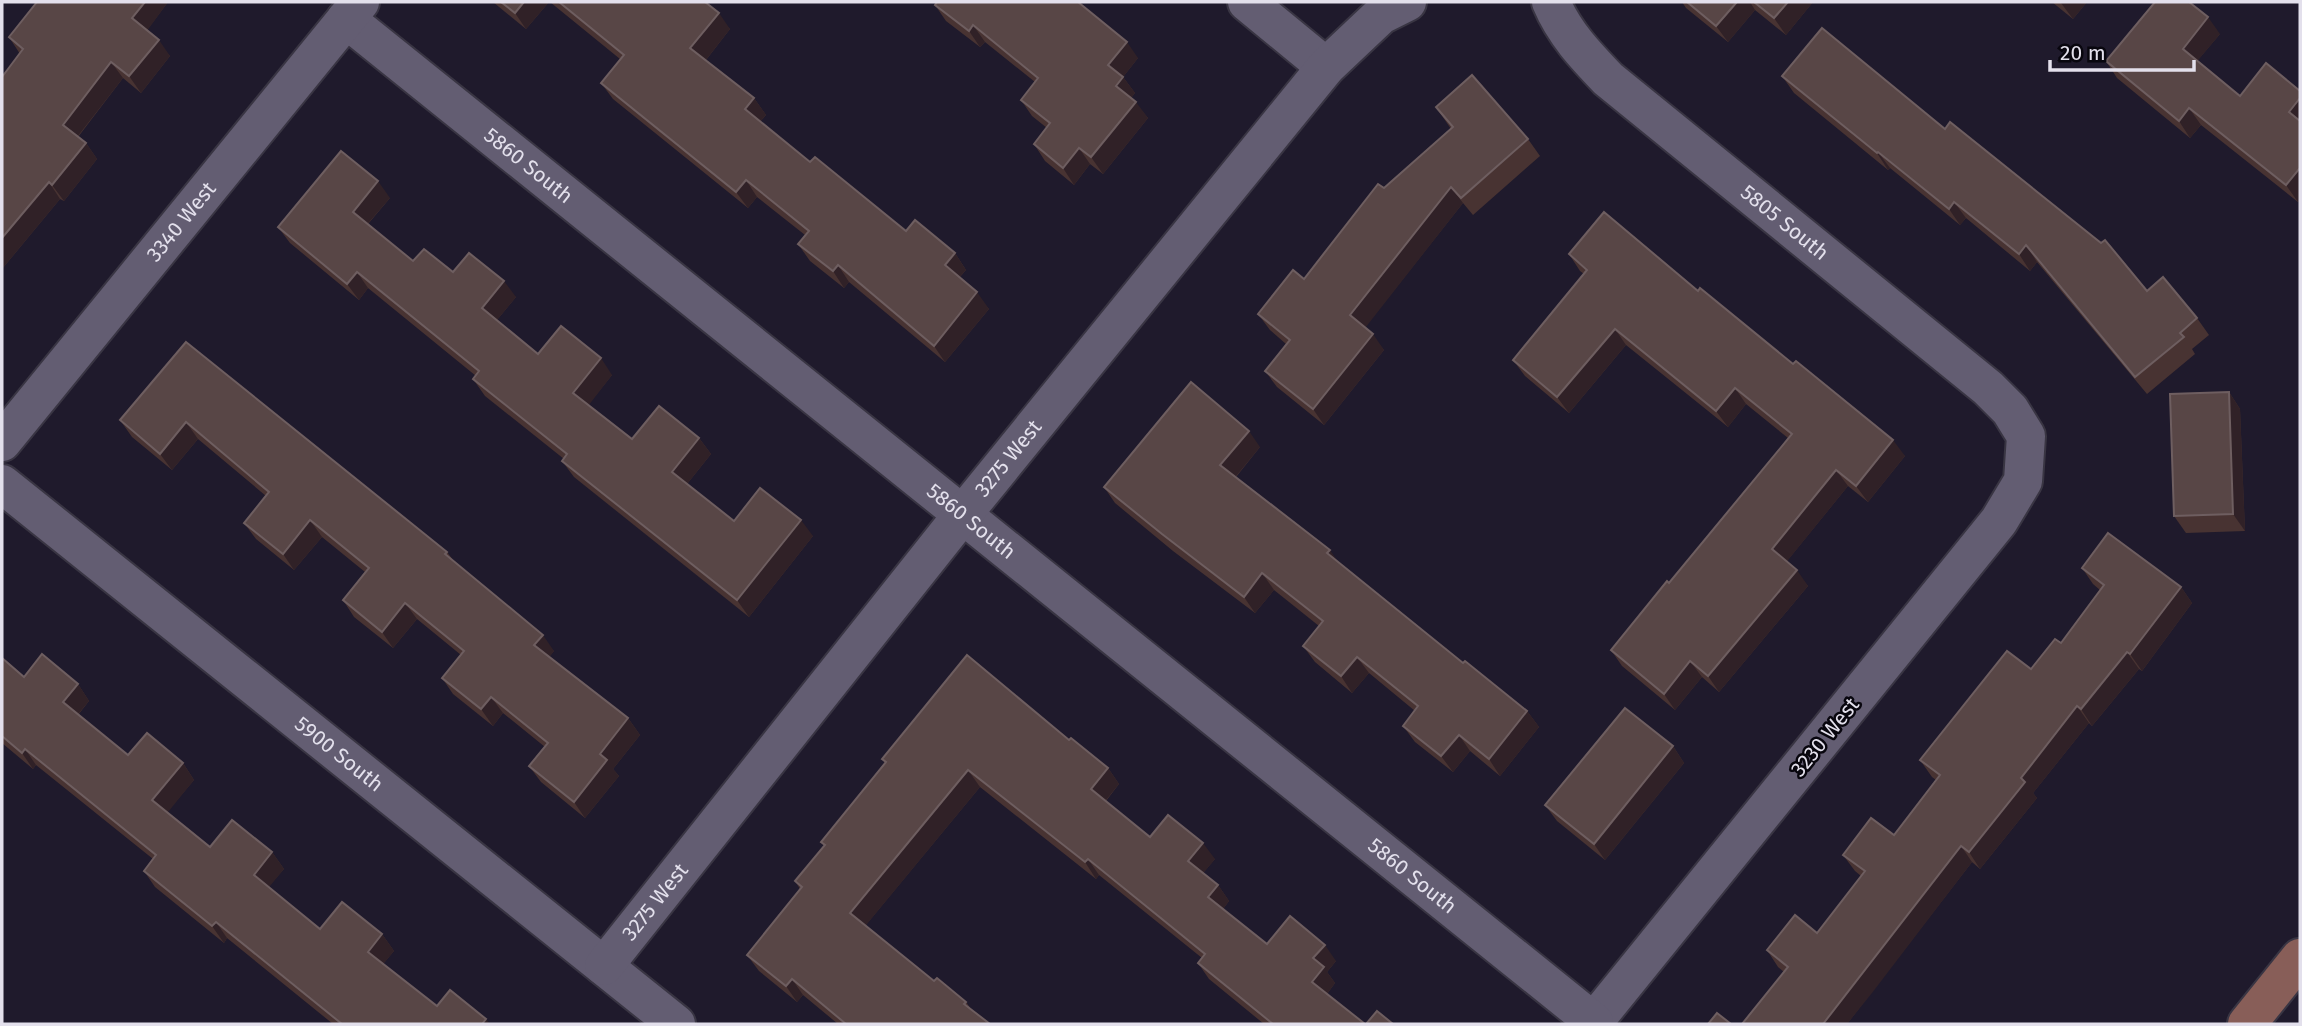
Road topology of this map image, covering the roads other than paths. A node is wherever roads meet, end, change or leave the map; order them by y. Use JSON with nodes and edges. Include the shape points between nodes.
{"nodes":[{"id":1,"x":1247,"y":2,"type":"edge"},
{"id":2,"x":1407,"y":2,"type":"edge"},
{"id":3,"x":1551,"y":2,"type":"edge"},
{"id":4,"x":353,"y":10,"type":"edge"},
{"id":5,"x":1326,"y":67,"type":"junction"},
{"id":6,"x":2026,"y":436,"type":"joint"},
{"id":7,"x":2,"y":442,"type":"edge"},
{"id":8,"x":2,"y":484,"type":"edge"},
{"id":9,"x":963,"y":514,"type":"junction"},
{"id":10,"x":2300,"y":958,"type":"edge"},
{"id":11,"x":604,"y":966,"type":"junction"},
{"id":12,"x":1593,"y":1023,"type":"edge"},
{"id":13,"x":676,"y":1024,"type":"edge"},
{"id":14,"x":2247,"y":1024,"type":"edge"}],
"edges":[{"from":1,"to":5,"type":"street"},
{"from":2,"to":5,"type":"street","name":"3275 West","via":[[1381,15]]},
{"from":3,"to":6,"type":"street","name":"5805 South","via":[[1579,49],[1608,79],[1988,388],[2010,410]]},
{"from":4,"to":7,"type":"street","name":"3340 West"},
{"from":4,"to":9,"type":"street","name":"5860 South"},
{"from":5,"to":9,"type":"street","name":"3275 West"},
{"from":6,"to":12,"type":"street","name":"3230 West","via":[[2022,481],[2000,521]]},
{"from":8,"to":11,"type":"street","name":"5900 South"},
{"from":9,"to":11,"type":"street","name":"3275 West"},
{"from":9,"to":12,"type":"street","name":"5860 South"},
{"from":10,"to":14,"type":"street"},
{"from":11,"to":13,"type":"street","name":"5900 South"}]}
